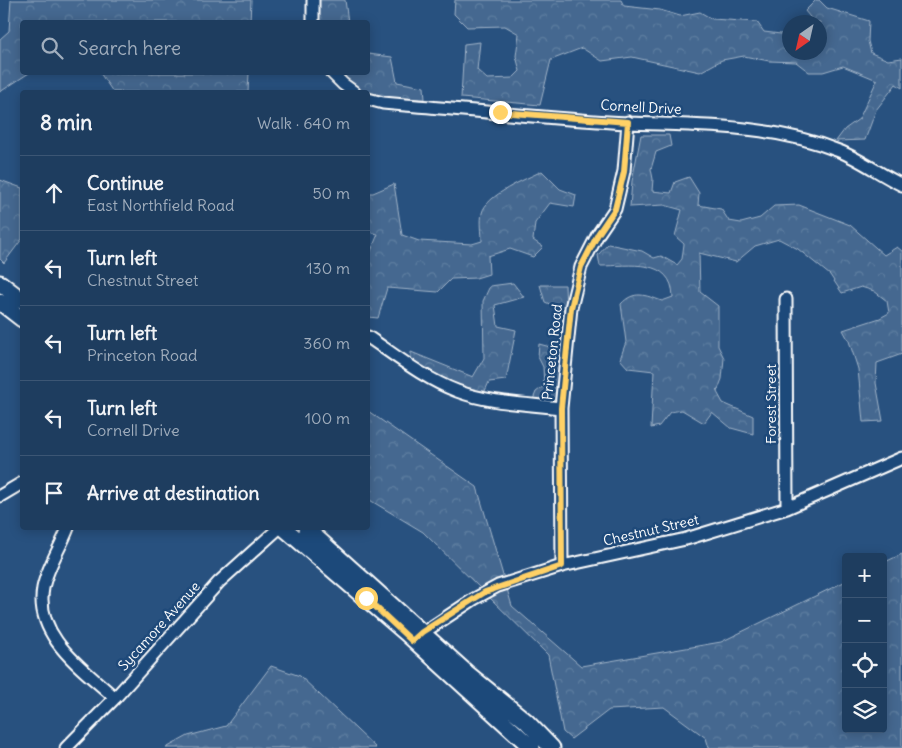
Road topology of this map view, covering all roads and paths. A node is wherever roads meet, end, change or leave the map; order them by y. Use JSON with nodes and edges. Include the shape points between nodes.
{"nodes":[{"id":1,"x":313,"y":0,"type":"edge"},
{"id":2,"x":313,"y":20,"type":"edge"},
{"id":3,"x":334,"y":75,"type":"edge"},
{"id":4,"x":351,"y":90,"type":"edge"},
{"id":5,"x":370,"y":100,"type":"edge"},
{"id":6,"x":628,"y":122,"type":"junction"},
{"id":7,"x":902,"y":185,"type":"edge"},
{"id":8,"x":0,"y":283,"type":"edge"},
{"id":9,"x":20,"y":298,"type":"edge"},
{"id":10,"x":786,"y":299,"type":"dead end"},
{"id":11,"x":0,"y":302,"type":"edge"},
{"id":12,"x":20,"y":317,"type":"edge"},
{"id":13,"x":370,"y":339,"type":"edge"},
{"id":14,"x":561,"y":408,"type":"junction"},
{"id":15,"x":902,"y":458,"type":"edge"},
{"id":16,"x":20,"y":484,"type":"edge"},
{"id":17,"x":0,"y":496,"type":"edge"},
{"id":18,"x":787,"y":508,"type":"junction"},
{"id":19,"x":67,"y":530,"type":"edge"},
{"id":20,"x":277,"y":530,"type":"edge"},
{"id":21,"x":286,"y":530,"type":"edge"},
{"id":22,"x":308,"y":530,"type":"edge"},
{"id":23,"x":562,"y":566,"type":"junction"},
{"id":24,"x":417,"y":636,"type":"junction"},
{"id":25,"x":115,"y":698,"type":"junction"},
{"id":26,"x":66,"y":748,"type":"edge"},
{"id":27,"x":532,"y":748,"type":"edge"},
{"id":28,"x":552,"y":748,"type":"edge"}],
"edges":[{"from":1,"to":2,"type":"street"},
{"from":3,"to":4,"type":"street"},
{"from":5,"to":6,"type":"street","name":"Cornell Drive"},
{"from":6,"to":7,"type":"street","name":"Cornell Drive","via":[[756,130],[810,142],[840,151]]},
{"from":6,"to":14,"type":"street","name":"Princeton Road","via":[[624,172],[615,209],[581,267],[571,308]]},
{"from":8,"to":9,"type":"main road"},
{"from":10,"to":18,"type":"street","name":"Forest Street"},
{"from":11,"to":12,"type":"main road"},
{"from":13,"to":14,"type":"street","via":[[457,392],[478,398]]},
{"from":14,"to":23,"type":"street","name":"Princeton Road"},
{"from":15,"to":18,"type":"street","name":"Chestnut Street"},
{"from":16,"to":17,"type":"street"},
{"from":18,"to":23,"type":"street","name":"Chestnut Street","via":[[686,539]]},
{"from":19,"to":25,"type":"street","via":[[43,587],[43,614],[58,644]]},
{"from":20,"to":25,"type":"street","name":"Sycamore Avenue","via":[[219,582]]},
{"from":21,"to":24,"type":"main road","via":[[406,633]]},
{"from":22,"to":24,"type":"main road"},
{"from":23,"to":24,"type":"street","name":"Chestnut Street","via":[[485,592]]},
{"from":24,"to":27,"type":"main road"},
{"from":24,"to":28,"type":"main road","via":[[526,721]]},
{"from":25,"to":26,"type":"street","name":"Sycamore Avenue"}]}
